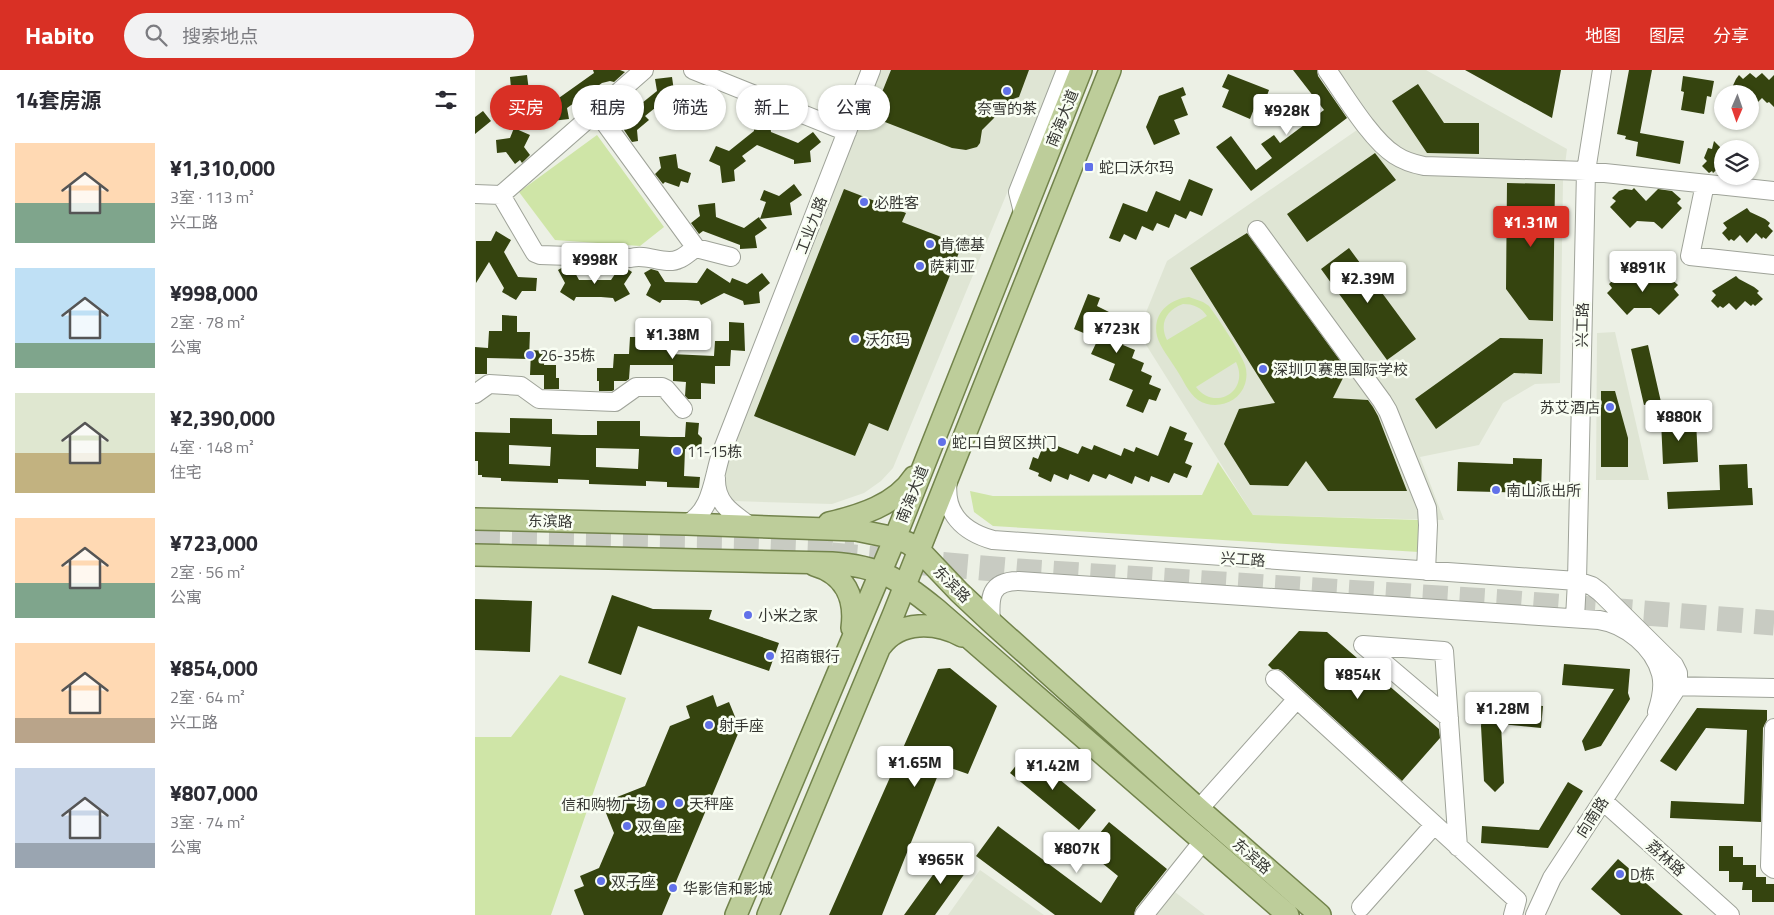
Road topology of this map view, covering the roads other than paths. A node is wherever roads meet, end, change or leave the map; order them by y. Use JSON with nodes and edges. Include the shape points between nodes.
{"nodes":[{"id":1,"x":644,"y":70,"type":"edge"},
{"id":2,"x":693,"y":70,"type":"edge"},
{"id":3,"x":871,"y":70,"type":"edge"},
{"id":4,"x":1066,"y":70,"type":"edge"},
{"id":5,"x":1081,"y":70,"type":"edge"},
{"id":6,"x":1110,"y":70,"type":"edge"},
{"id":7,"x":1327,"y":70,"type":"edge"},
{"id":8,"x":1603,"y":70,"type":"edge"},
{"id":9,"x":627,"y":85,"type":"edge"},
{"id":10,"x":576,"y":130,"type":"edge"},
{"id":11,"x":610,"y":130,"type":"edge"},
{"id":12,"x":847,"y":132,"type":"junction"},
{"id":13,"x":1586,"y":171,"type":"junction"},
{"id":14,"x":1705,"y":184,"type":"junction"},
{"id":15,"x":1774,"y":191,"type":"edge"},
{"id":16,"x":475,"y":194,"type":"edge"},
{"id":17,"x":501,"y":195,"type":"junction"},
{"id":18,"x":1023,"y":216,"type":"junction"},
{"id":19,"x":1257,"y":230,"type":"dead end"},
{"id":20,"x":696,"y":248,"type":"junction"},
{"id":21,"x":731,"y":257,"type":"dead end"},
{"id":22,"x":1774,"y":265,"type":"edge"},
{"id":23,"x":475,"y":394,"type":"edge"},
{"id":24,"x":683,"y":409,"type":"dead end"},
{"id":25,"x":926,"y":458,"type":"junction"},
{"id":26,"x":716,"y":473,"type":"junction"},
{"id":27,"x":948,"y":480,"type":"junction"},
{"id":28,"x":475,"y":519,"type":"edge"},
{"id":29,"x":686,"y":524,"type":"junction"},
{"id":30,"x":750,"y":526,"type":"junction"},
{"id":31,"x":809,"y":528,"type":"junction"},
{"id":32,"x":895,"y":538,"type":"junction"},
{"id":33,"x":920,"y":551,"type":"junction"},
{"id":34,"x":475,"y":555,"type":"edge"},
{"id":35,"x":793,"y":561,"type":"junction"},
{"id":36,"x":1426,"y":571,"type":"junction"},
{"id":37,"x":881,"y":572,"type":"junction"},
{"id":38,"x":1577,"y":581,"type":"junction"},
{"id":39,"x":906,"y":585,"type":"junction"},
{"id":40,"x":1575,"y":618,"type":"junction"},
{"id":41,"x":991,"y":622,"type":"junction"},
{"id":42,"x":980,"y":648,"type":"junction"},
{"id":43,"x":847,"y":650,"type":"junction"},
{"id":44,"x":878,"y":651,"type":"junction"},
{"id":45,"x":1275,"y":679,"type":"dead end"},
{"id":46,"x":1670,"y":686,"type":"junction"},
{"id":47,"x":1774,"y":688,"type":"edge"},
{"id":48,"x":1297,"y":699,"type":"junction"},
{"id":49,"x":1449,"y":718,"type":"junction"},
{"id":50,"x":1774,"y":728,"type":"edge"},
{"id":51,"x":1773,"y":786,"type":"edge"},
{"id":52,"x":1603,"y":801,"type":"junction"},
{"id":53,"x":1199,"y":809,"type":"junction"},
{"id":54,"x":1435,"y":825,"type":"junction"},
{"id":55,"x":1204,"y":840,"type":"junction"},
{"id":56,"x":1459,"y":847,"type":"junction"},
{"id":57,"x":1774,"y":869,"type":"edge"},
{"id":58,"x":1361,"y":907,"type":"dead end"},
{"id":59,"x":736,"y":915,"type":"edge"},
{"id":60,"x":768,"y":915,"type":"edge"},
{"id":61,"x":1144,"y":915,"type":"edge"},
{"id":62,"x":1288,"y":915,"type":"edge"},
{"id":63,"x":1320,"y":915,"type":"edge"},
{"id":64,"x":1513,"y":915,"type":"edge"},
{"id":65,"x":1535,"y":915,"type":"edge"},
{"id":66,"x":1730,"y":915,"type":"edge"}],
"edges":[{"from":1,"to":9,"type":"street"},
{"from":2,"to":12,"type":"street"},
{"from":3,"to":12,"type":"street","name":"工业九路"},
{"from":4,"to":18,"type":"street","via":[[1018,192]]},
{"from":5,"to":18,"type":"main road","name":"南海大道"},
{"from":6,"to":27,"type":"main road","name":"南海大道"},
{"from":7,"to":13,"type":"street","via":[[1378,141],[1410,163]]},
{"from":8,"to":13,"type":"street","name":"兴工路"},
{"from":10,"to":17,"type":"street"},
{"from":11,"to":20,"type":"street"},
{"from":12,"to":26,"type":"street","name":"工业九路"},
{"from":13,"to":14,"type":"street"},
{"from":13,"to":38,"type":"street","name":"兴工路"},
{"from":14,"to":15,"type":"street"},
{"from":14,"to":22,"type":"street","via":[[1690,256]]},
{"from":16,"to":17,"type":"street"},
{"from":17,"to":20,"type":"street","via":[[537,254],[677,260]]},
{"from":18,"to":25,"type":"main road","name":"南海大道"},
{"from":19,"to":36,"type":"street","via":[[1388,411],[1425,501],[1428,525]]},
{"from":20,"to":21,"type":"street"},
{"from":23,"to":24,"type":"street","via":[[489,384],[521,386],[539,399],[615,402],[636,387],[662,388]]},
{"from":25,"to":31,"type":"main road","via":[[911,482],[884,504]]},
{"from":25,"to":32,"type":"main road","name":"南海大道"},
{"from":26,"to":29,"type":"street","name":"工业九路","via":[[703,509],[697,518]]},
{"from":26,"to":30,"type":"street","name":"工业九路","via":[[716,488],[723,505]]},
{"from":27,"to":33,"type":"main road","name":"南海大道"},
{"from":27,"to":36,"type":"street","name":"兴工路","via":[[947,499],[959,522],[980,537],[993,540]]},
{"from":28,"to":29,"type":"main road","name":"东滨路"},
{"from":29,"to":30,"type":"main road","name":"东滨路"},
{"from":30,"to":31,"type":"main road","name":"东滨路"},
{"from":31,"to":32,"type":"main road","name":"东滨路","via":[[856,530]]},
{"from":32,"to":33,"type":"main road","name":"东滨路"},
{"from":32,"to":37,"type":"main road","name":"南海大道"},
{"from":33,"to":39,"type":"main road","name":"南海大道"},
{"from":33,"to":41,"type":"main road","name":"东滨路"},
{"from":34,"to":35,"type":"main road","name":"东滨路"},
{"from":35,"to":37,"type":"main road","name":"东滨路","via":[[853,564]]},
{"from":35,"to":43,"type":"main road","via":[[832,573],[847,589],[853,609]]},
{"from":36,"to":38,"type":"street","name":"兴工路"},
{"from":37,"to":39,"type":"main road","name":"东滨路"},
{"from":37,"to":43,"type":"main road","name":"南海大道"},
{"from":38,"to":40,"type":"street","name":"兴工路"},
{"from":38,"to":46,"type":"street","name":"兴工路","via":[[1601,592],[1674,665],[1678,673]]},
{"from":39,"to":42,"type":"main road","name":"东滨路"},
{"from":39,"to":44,"type":"main road","name":"南海大道"},
{"from":40,"to":41,"type":"street","via":[[1019,580],[1007,582],[994,590],[990,603]]},
{"from":40,"to":46,"type":"street","via":[[1607,622],[1631,633],[1646,647]]},
{"from":41,"to":53,"type":"main road","name":"东滨路"},
{"from":42,"to":44,"type":"main road","via":[[945,628],[927,625],[903,628],[885,641]]},
{"from":42,"to":55,"type":"main road","name":"东滨路"},
{"from":43,"to":59,"type":"main road","name":"南海大道"},
{"from":44,"to":60,"type":"main road","name":"南海大道"},
{"from":45,"to":48,"type":"street"},
{"from":46,"to":47,"type":"street"},
{"from":46,"to":52,"type":"street","name":"向南路","via":[[1655,722]]},
{"from":48,"to":53,"type":"street"},
{"from":48,"to":54,"type":"street"},
{"from":49,"to":49,"type":"street","via":[[1444,651],[1363,645],[1413,687]]},
{"from":49,"to":56,"type":"street"},
{"from":50,"to":51,"type":"street"},
{"from":51,"to":57,"type":"street","via":[[1770,866]]},
{"from":52,"to":65,"type":"street","name":"向南路","via":[[1552,878]]},
{"from":52,"to":66,"type":"street","name":"荔林路"},
{"from":53,"to":63,"type":"main road","name":"东滨路"},
{"from":54,"to":56,"type":"street"},
{"from":54,"to":58,"type":"street"},
{"from":55,"to":61,"type":"street"},
{"from":55,"to":62,"type":"main road","name":"东滨路"},
{"from":56,"to":64,"type":"street","via":[[1517,900]]}]}
